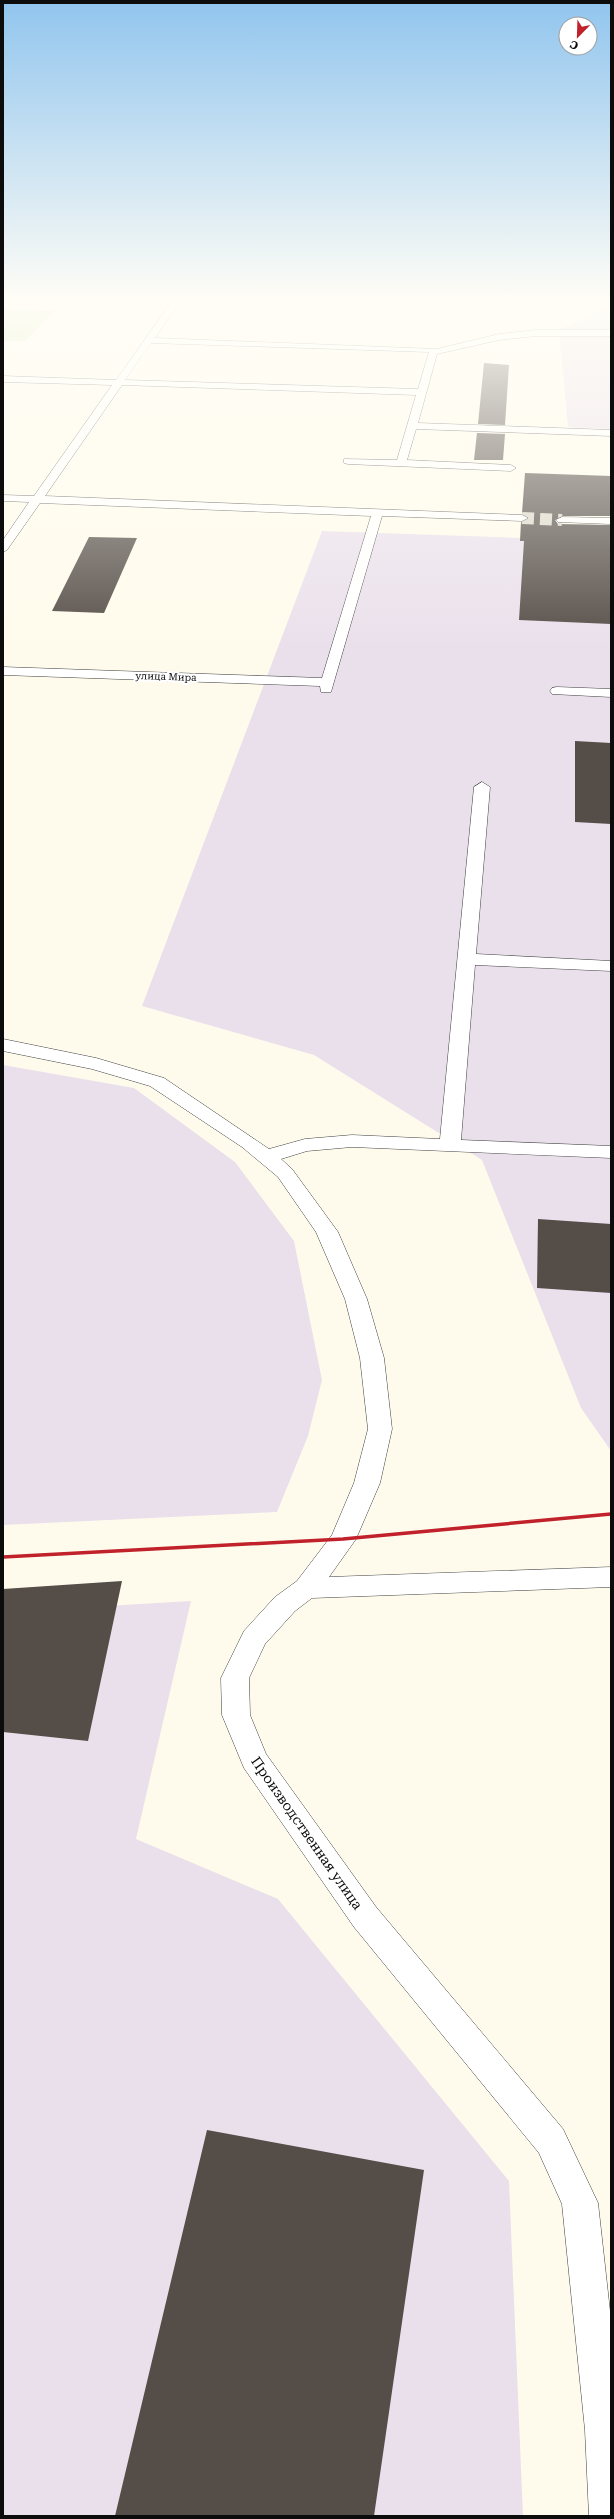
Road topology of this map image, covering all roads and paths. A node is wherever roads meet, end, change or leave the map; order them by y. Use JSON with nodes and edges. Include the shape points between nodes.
{"nodes":[{"id":1,"x":97,"y":415,"type":"edge"},
{"id":2,"x":415,"y":415,"type":"edge"},
{"id":3,"x":412,"y":426,"type":"junction"},
{"id":4,"x":611,"y":433,"type":"edge"},
{"id":5,"x":348,"y":461,"type":"dead end"},
{"id":6,"x":401,"y":464,"type":"junction"},
{"id":7,"x":511,"y":468,"type":"dead end"},
{"id":8,"x":3,"y":498,"type":"edge"},
{"id":9,"x":37,"y":499,"type":"junction"},
{"id":10,"x":377,"y":513,"type":"junction"},
{"id":11,"x":522,"y":518,"type":"tunnel mouth"},
{"id":12,"x":562,"y":520,"type":"tunnel mouth"},
{"id":13,"x":611,"y":521,"type":"edge"},
{"id":14,"x":3,"y":548,"type":"edge"},
{"id":15,"x":3,"y":670,"type":"edge"},
{"id":16,"x":557,"y":691,"type":"dead end"},
{"id":17,"x":611,"y":693,"type":"edge"},
{"id":18,"x":482,"y":787,"type":"dead end"},
{"id":19,"x":467,"y":959,"type":"junction"},
{"id":20,"x":611,"y":966,"type":"edge"},
{"id":21,"x":3,"y":1045,"type":"edge"},
{"id":22,"x":450,"y":1145,"type":"junction"},
{"id":23,"x":611,"y":1152,"type":"edge"},
{"id":24,"x":266,"y":1157,"type":"junction"},
{"id":25,"x":611,"y":1577,"type":"edge"},
{"id":26,"x":306,"y":1588,"type":"junction"},
{"id":27,"x":609,"y":2516,"type":"edge"}],
"edges":[{"from":1,"to":9,"type":"street"},
{"from":2,"to":3,"type":"street"},
{"from":3,"to":4,"type":"street"},
{"from":3,"to":6,"type":"street"},
{"from":5,"to":6,"type":"street"},
{"from":6,"to":7,"type":"street"},
{"from":8,"to":9,"type":"street"},
{"from":9,"to":10,"type":"street"},
{"from":9,"to":14,"type":"street"},
{"from":10,"to":11,"type":"street"},
{"from":10,"to":15,"type":"street","name":"улица Мира","via":[[327,685]]},
{"from":12,"to":13,"type":"street"},
{"from":16,"to":17,"type":"street"},
{"from":18,"to":19,"type":"street"},
{"from":19,"to":20,"type":"street"},
{"from":19,"to":22,"type":"street"},
{"from":21,"to":24,"type":"street","name":"Производственная улица","via":[[96,1064],[157,1082]]},
{"from":22,"to":23,"type":"street"},
{"from":22,"to":24,"type":"street","via":[[352,1140],[305,1145]]},
{"from":24,"to":26,"type":"street","name":"Производственная улица","via":[[285,1173],[326,1232],[356,1299],[372,1358],[380,1429],[367,1483],[343,1539]]},
{"from":25,"to":26,"type":"street"},
{"from":26,"to":27,"type":"street","name":"Производственная улица","via":[[285,1604],[254,1638],[235,1678],[236,1714],[254,1760],[290,1812],[365,1917],[551,2142],[577,2196],[580,2203],[604,2430]]}]}
